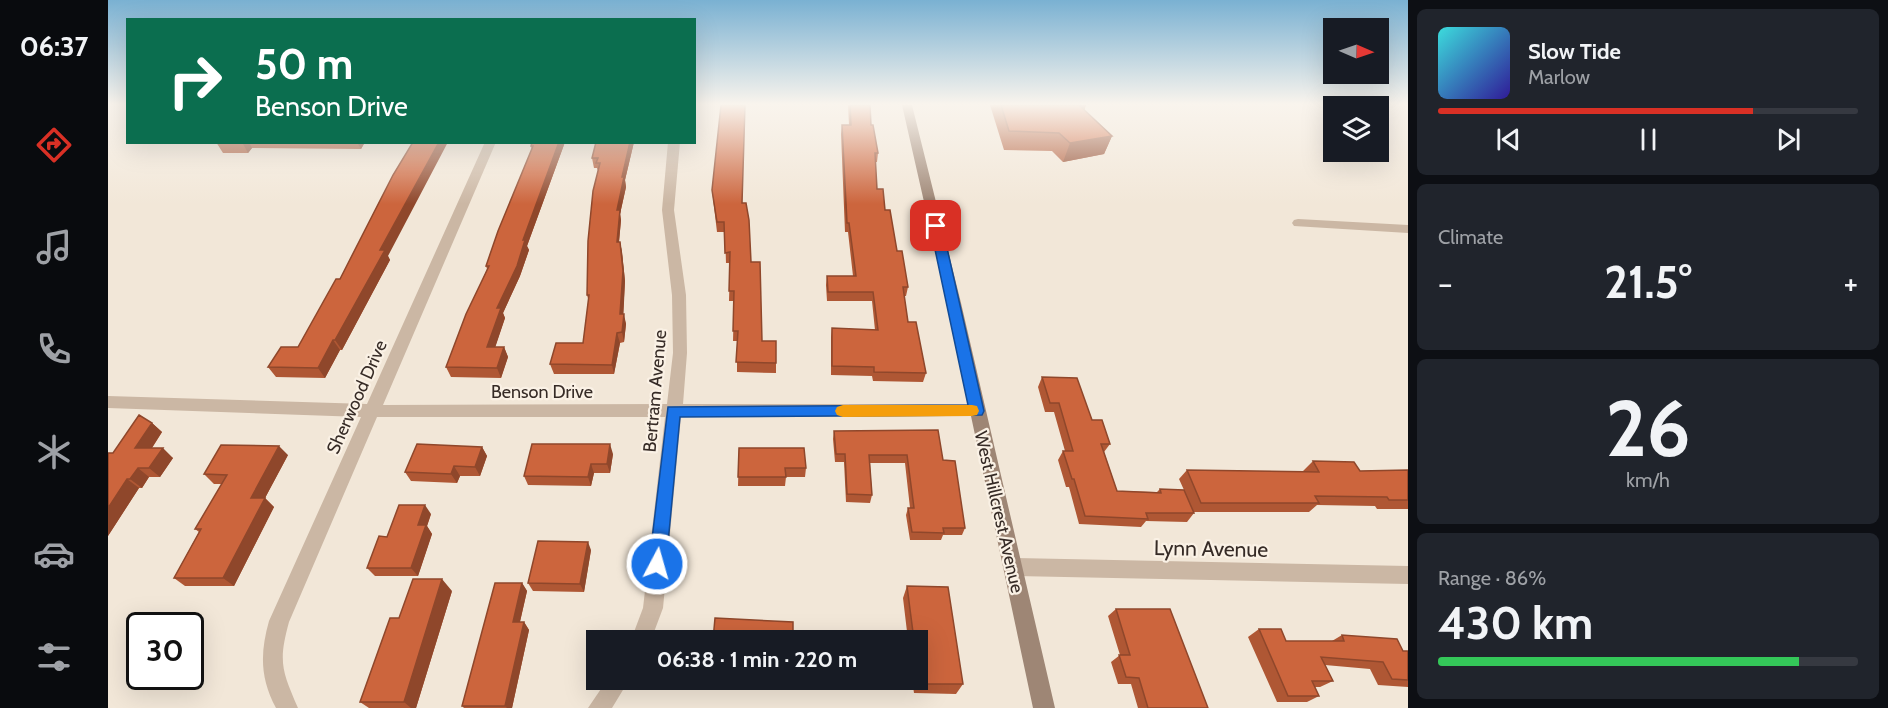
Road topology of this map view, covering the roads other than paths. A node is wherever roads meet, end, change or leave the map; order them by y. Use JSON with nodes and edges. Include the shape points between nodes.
{"nodes":[{"id":1,"x":915,"y":138,"type":"edge"},
{"id":2,"x":490,"y":144,"type":"edge"},
{"id":3,"x":674,"y":144,"type":"edge"},
{"id":4,"x":1298,"y":223,"type":"dead end"},
{"id":5,"x":1408,"y":229,"type":"edge"},
{"id":6,"x":108,"y":402,"type":"edge"},
{"id":7,"x":372,"y":411,"type":"junction"},
{"id":8,"x":673,"y":411,"type":"junction"},
{"id":9,"x":976,"y":411,"type":"junction"},
{"id":10,"x":1012,"y":567,"type":"junction"},
{"id":11,"x":1408,"y":576,"type":"edge"},
{"id":12,"x":645,"y":630,"type":"edge"},
{"id":13,"x":612,"y":690,"type":"edge"},
{"id":14,"x":287,"y":708,"type":"edge"},
{"id":15,"x":599,"y":708,"type":"edge"},
{"id":16,"x":1044,"y":708,"type":"edge"}],
"edges":[{"from":1,"to":9,"type":"street","name":"West Hillcrest Avenue"},
{"from":2,"to":7,"type":"street","name":"Sherwood Drive"},
{"from":3,"to":8,"type":"street","name":"Bertram Avenue","via":[[668,210],[681,328]]},
{"from":4,"to":5,"type":"street"},
{"from":6,"to":7,"type":"street","name":"Benson Drive"},
{"from":7,"to":8,"type":"street","name":"Benson Drive"},
{"from":7,"to":14,"type":"street","name":"Sherwood Drive","via":[[279,621],[270,652],[271,671]]},
{"from":8,"to":9,"type":"street","name":"Benson Drive"},
{"from":8,"to":12,"type":"street","name":"Bertram Avenue","via":[[653,608]]},
{"from":9,"to":10,"type":"street","name":"West Hillcrest Avenue"},
{"from":10,"to":11,"type":"street","name":"Lynn Avenue"},
{"from":10,"to":16,"type":"street","name":"West Hillcrest Avenue"},
{"from":13,"to":15,"type":"street"}]}
